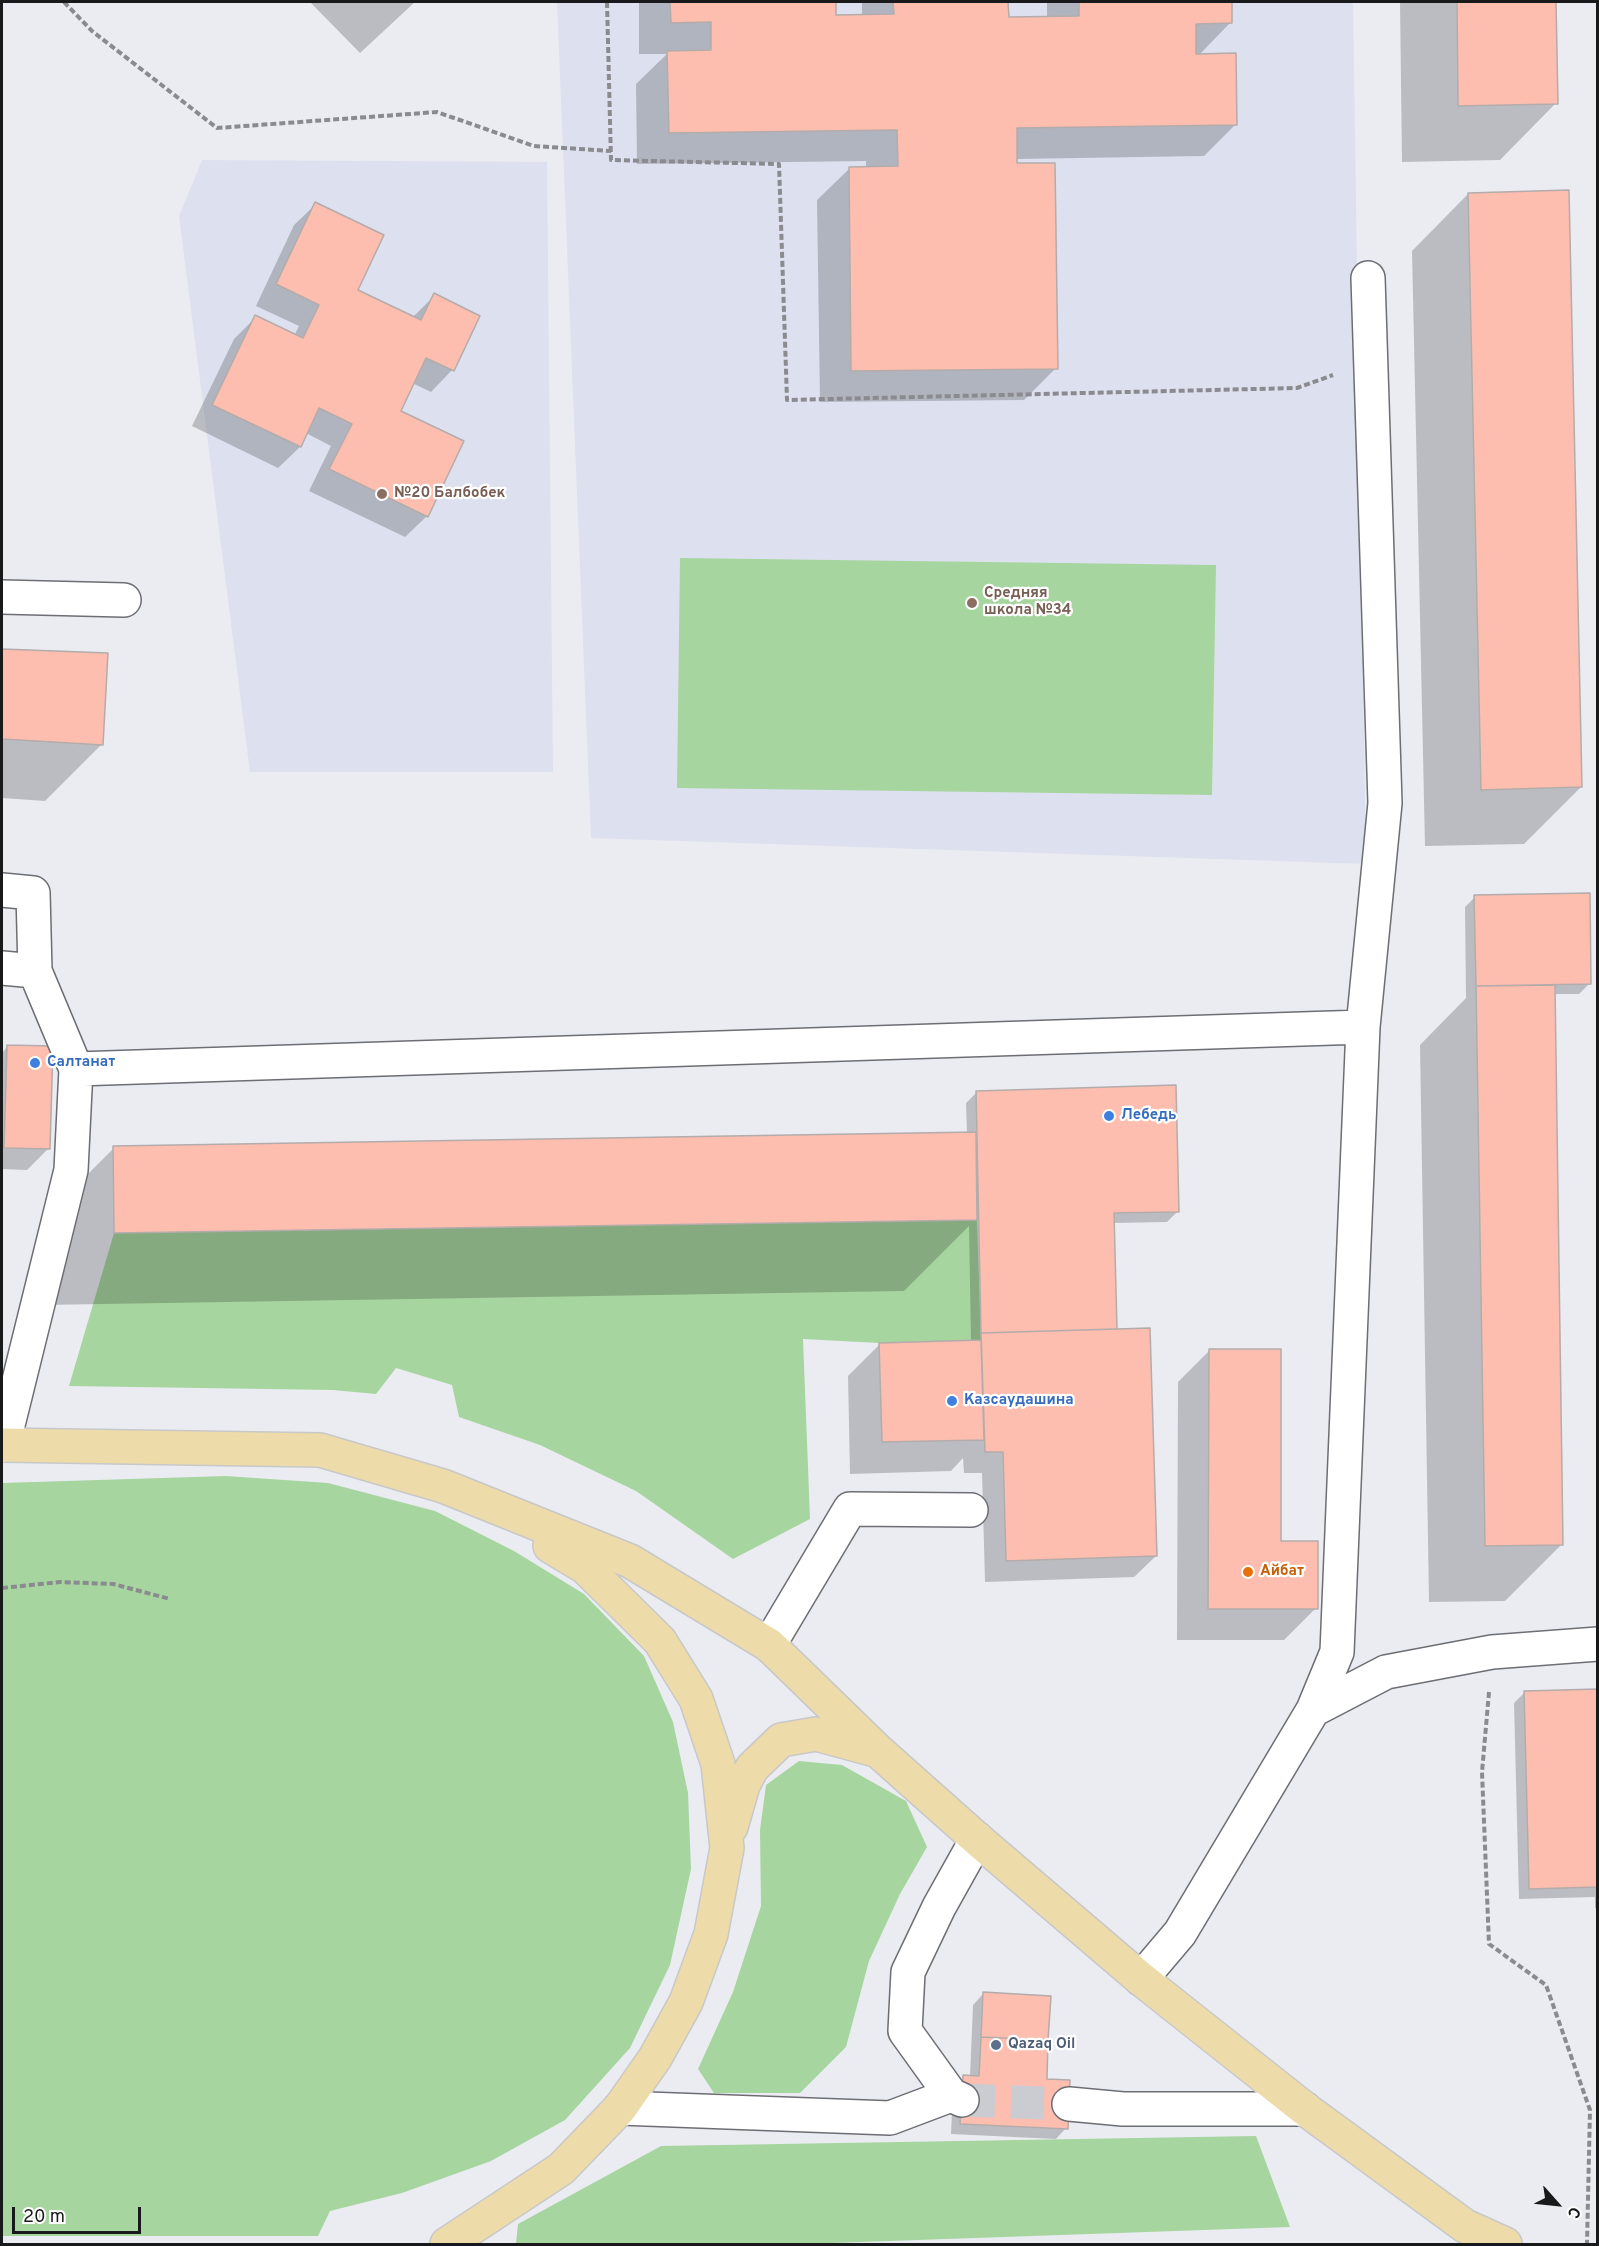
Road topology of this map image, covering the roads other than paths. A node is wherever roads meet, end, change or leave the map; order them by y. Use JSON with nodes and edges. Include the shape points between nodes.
{"nodes":[{"id":1,"x":1368,"y":278,"type":"dead end"},
{"id":2,"x":2,"y":597,"type":"edge"},
{"id":3,"x":124,"y":600,"type":"dead end"},
{"id":4,"x":2,"y":890,"type":"edge"},
{"id":5,"x":2,"y":968,"type":"edge"},
{"id":6,"x":35,"y":971,"type":"junction"},
{"id":7,"x":1363,"y":1027,"type":"junction"},
{"id":8,"x":76,"y":1069,"type":"junction"},
{"id":9,"x":2,"y":1445,"type":"edge"},
{"id":10,"x":443,"y":1486,"type":"junction"},
{"id":11,"x":971,"y":1510,"type":"dead end"},
{"id":12,"x":1598,"y":1644,"type":"edge"},
{"id":13,"x":769,"y":1645,"type":"junction"},
{"id":14,"x":1312,"y":1710,"type":"junction"},
{"id":15,"x":877,"y":1750,"type":"junction"},
{"id":16,"x":977,"y":1839,"type":"junction"},
{"id":17,"x":727,"y":1848,"type":"junction"},
{"id":18,"x":1141,"y":1979,"type":"junction"},
{"id":19,"x":1069,"y":2104,"type":"tunnel mouth"},
{"id":20,"x":620,"y":2108,"type":"junction"},
{"id":21,"x":1305,"y":2109,"type":"junction"},
{"id":22,"x":447,"y":2244,"type":"edge"},
{"id":23,"x":1505,"y":2244,"type":"edge"}],
"edges":[{"from":1,"to":7,"type":"lane","via":[[1385,803]]},
{"from":2,"to":3,"type":"lane"},
{"from":4,"to":6,"type":"lane","via":[[33,892]]},
{"from":5,"to":6,"type":"lane"},
{"from":6,"to":8,"type":"lane"},
{"from":7,"to":8,"type":"lane"},
{"from":7,"to":14,"type":"lane","via":[[1337,1652]]},
{"from":8,"to":9,"type":"lane","via":[[71,1170]]},
{"from":9,"to":10,"type":"main road","via":[[320,1450]]},
{"from":10,"to":13,"type":"main road","via":[[630,1561]]},
{"from":10,"to":17,"type":"main road","via":[[585,1567],[660,1641],[696,1699],[718,1764]]},
{"from":11,"to":13,"type":"lane","via":[[850,1509]]},
{"from":12,"to":14,"type":"lane","via":[[1492,1652],[1386,1672]]},
{"from":13,"to":15,"type":"main road"},
{"from":14,"to":18,"type":"lane","via":[[1180,1933]]},
{"from":15,"to":16,"type":"main road"},
{"from":15,"to":17,"type":"main road","via":[[816,1734],[781,1740],[752,1768],[742,1785]]},
{"from":16,"to":18,"type":"main road"},
{"from":16,"to":20,"type":"lane","via":[[908,1972],[905,2031],[956,2097],[890,2118]]},
{"from":17,"to":20,"type":"main road","via":[[711,1934],[686,2002],[655,2058]]},
{"from":18,"to":21,"type":"main road"},
{"from":19,"to":21,"type":"lane","via":[[1123,2109]]},
{"from":20,"to":22,"type":"main road","via":[[561,2169]]},
{"from":21,"to":23,"type":"main road","via":[[1465,2226]]}]}
